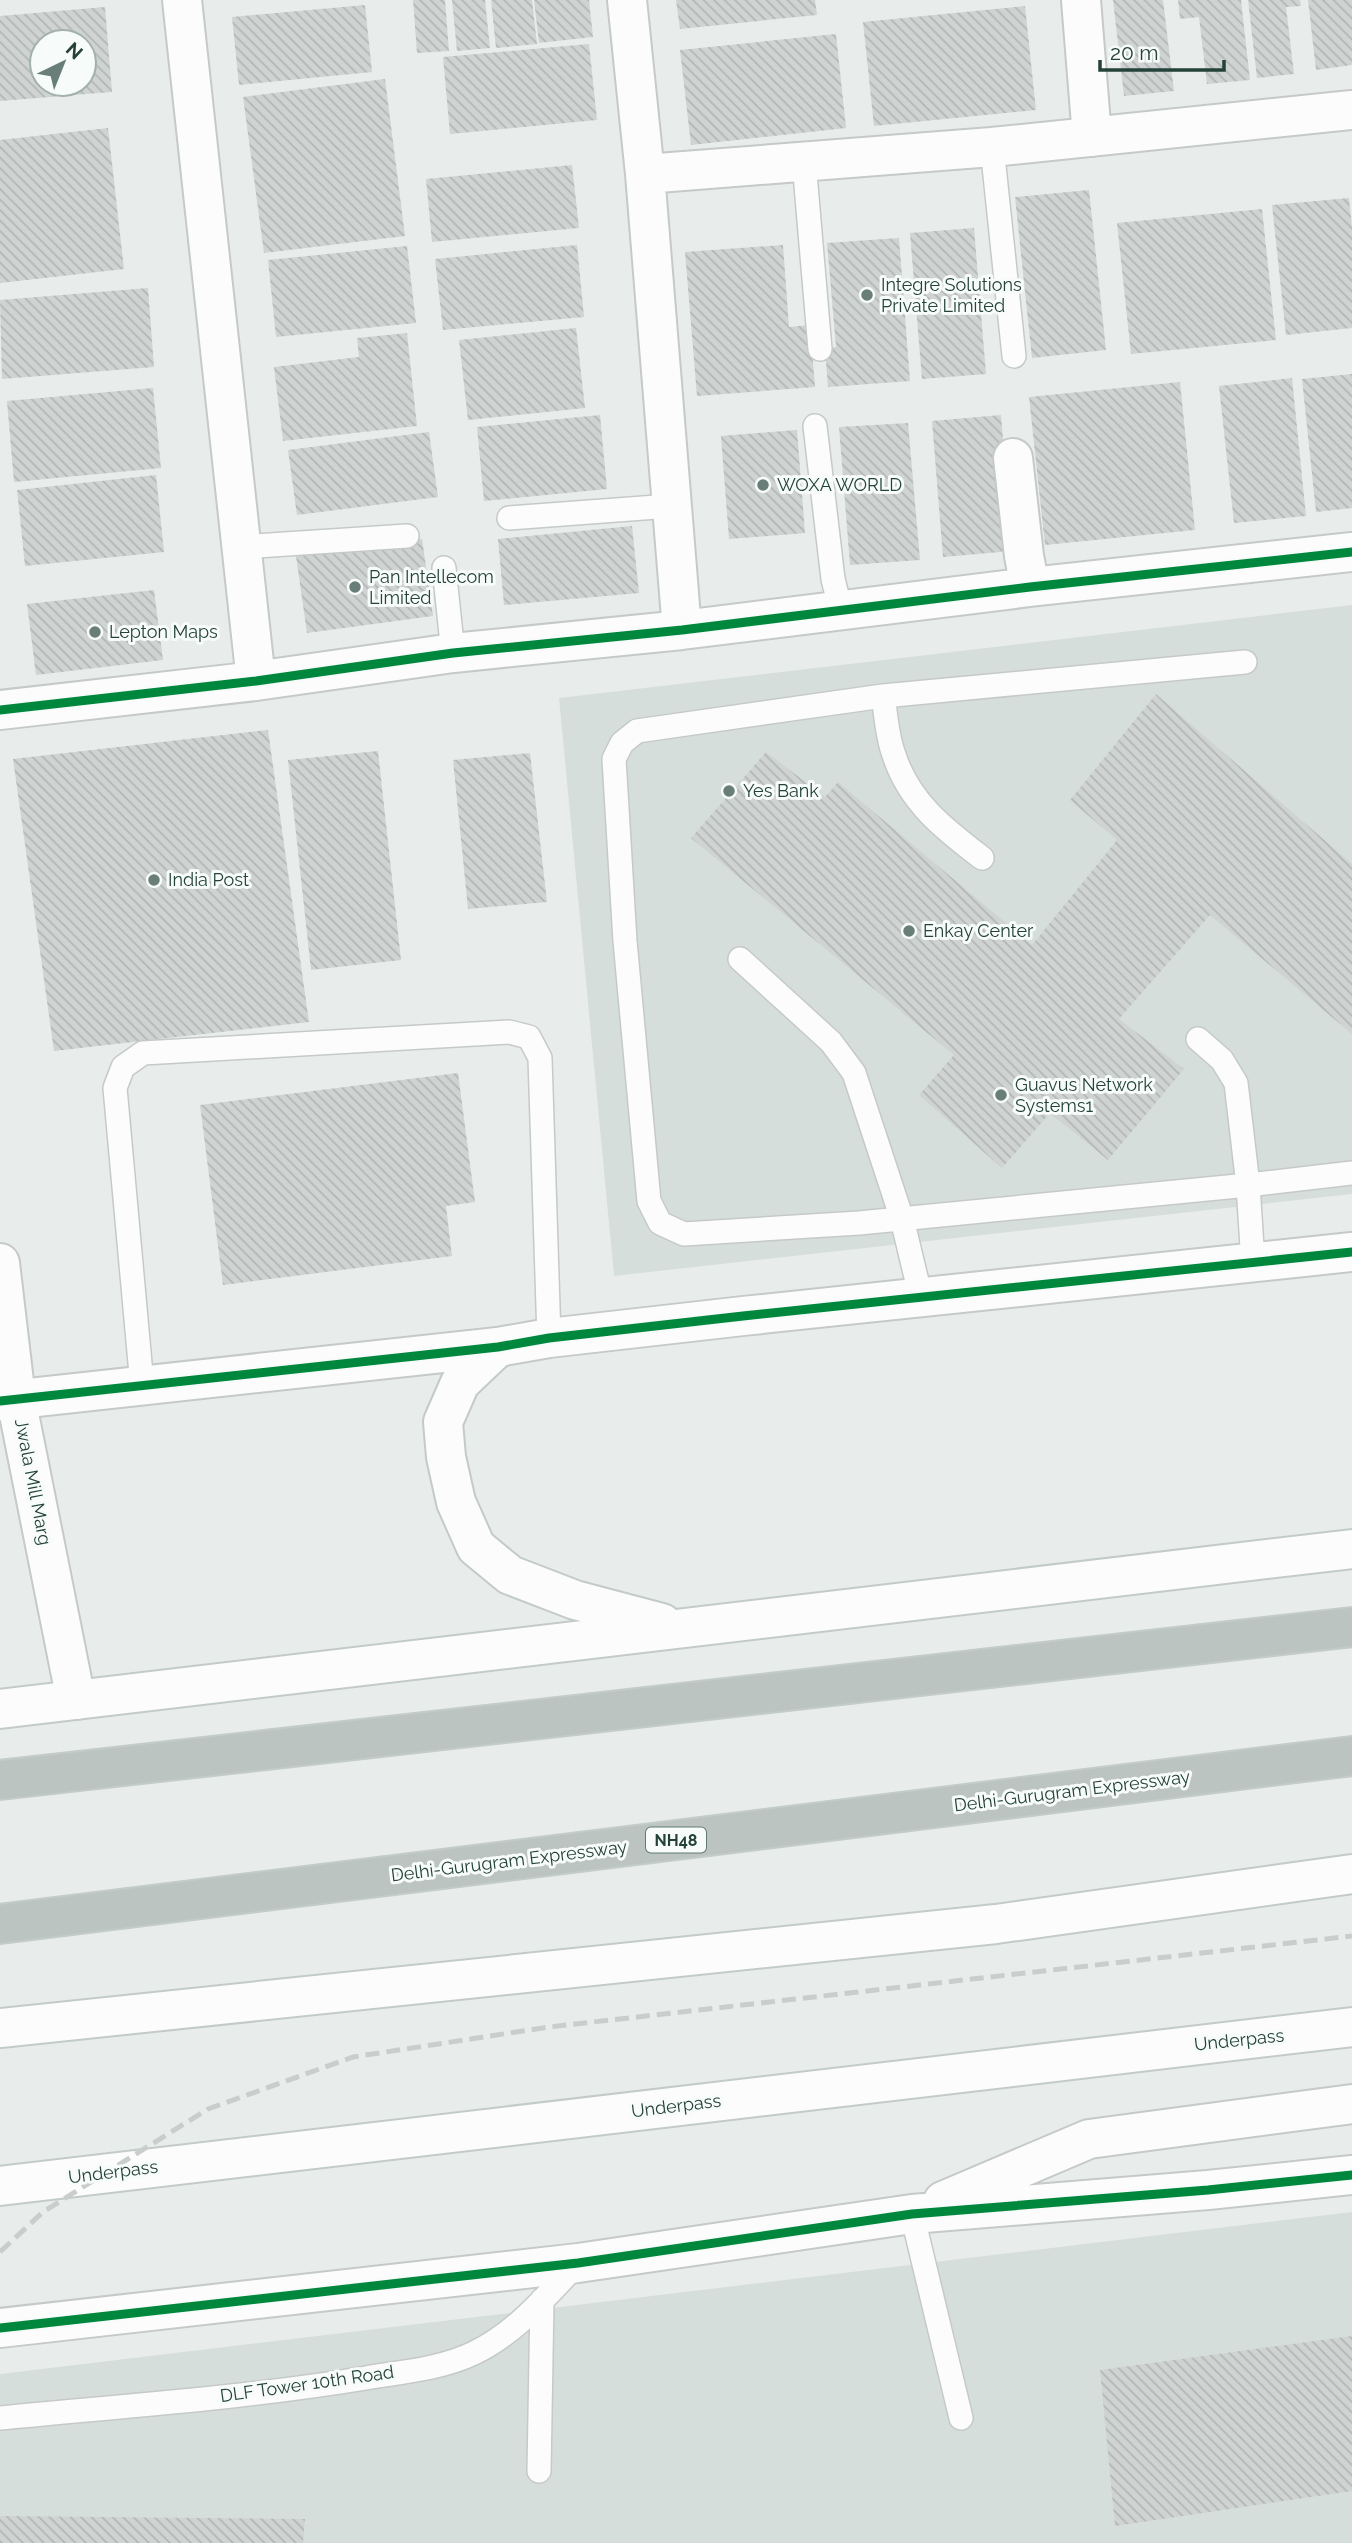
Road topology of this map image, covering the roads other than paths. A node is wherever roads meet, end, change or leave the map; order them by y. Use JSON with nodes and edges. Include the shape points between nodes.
{"nodes":[{"id":1,"x":182,"y":0,"type":"edge"},
{"id":2,"x":627,"y":0,"type":"edge"},
{"id":3,"x":1082,"y":0,"type":"edge"},
{"id":4,"x":1352,"y":110,"type":"edge"},
{"id":5,"x":1092,"y":137,"type":"junction"},
{"id":6,"x":992,"y":147,"type":"junction"},
{"id":7,"x":804,"y":162,"type":"junction"},
{"id":8,"x":645,"y":174,"type":"junction"},
{"id":9,"x":820,"y":349,"type":"dead end"},
{"id":10,"x":1014,"y":356,"type":"dead end"},
{"id":11,"x":815,"y":426,"type":"dead end"},
{"id":12,"x":1013,"y":458,"type":"dead end"},
{"id":13,"x":670,"y":506,"type":"junction"},
{"id":14,"x":509,"y":518,"type":"dead end"},
{"id":15,"x":407,"y":536,"type":"dead end"},
{"id":16,"x":241,"y":547,"type":"junction"},
{"id":17,"x":1352,"y":552,"type":"edge"},
{"id":18,"x":444,"y":568,"type":"dead end"},
{"id":19,"x":1030,"y":587,"type":"junction"},
{"id":20,"x":841,"y":611,"type":"junction"},
{"id":21,"x":682,"y":630,"type":"junction"},
{"id":22,"x":453,"y":653,"type":"junction"},
{"id":23,"x":1245,"y":662,"type":"dead end"},
{"id":24,"x":256,"y":681,"type":"junction"},
{"id":25,"x":883,"y":696,"type":"junction"},
{"id":26,"x":0,"y":710,"type":"edge"},
{"id":27,"x":982,"y":858,"type":"dead end"},
{"id":28,"x":740,"y":959,"type":"dead end"},
{"id":29,"x":1198,"y":1039,"type":"dead end"},
{"id":30,"x":1352,"y":1172,"type":"edge"},
{"id":31,"x":1248,"y":1185,"type":"junction"},
{"id":32,"x":902,"y":1219,"type":"junction"},
{"id":33,"x":1352,"y":1252,"type":"edge"},
{"id":34,"x":0,"y":1263,"type":"edge"},
{"id":35,"x":1253,"y":1263,"type":"junction"},
{"id":36,"x":921,"y":1298,"type":"junction"},
{"id":37,"x":549,"y":1338,"type":"junction"},
{"id":38,"x":498,"y":1348,"type":"junction"},
{"id":39,"x":142,"y":1385,"type":"junction"},
{"id":40,"x":8,"y":1400,"type":"edge"},
{"id":41,"x":1352,"y":1549,"type":"edge"},
{"id":42,"x":1352,"y":1627,"type":"edge"},
{"id":43,"x":681,"y":1628,"type":"junction"},
{"id":44,"x":76,"y":1700,"type":"junction"},
{"id":45,"x":0,"y":1709,"type":"edge"},
{"id":46,"x":1352,"y":1756,"type":"edge"},
{"id":47,"x":0,"y":1780,"type":"edge"},
{"id":48,"x":1352,"y":1874,"type":"edge"},
{"id":49,"x":0,"y":1924,"type":"edge"},
{"id":50,"x":1352,"y":2027,"type":"edge"},
{"id":51,"x":0,"y":2028,"type":"edge"},
{"id":52,"x":1352,"y":2104,"type":"edge"},
{"id":53,"x":1352,"y":2175,"type":"edge"},
{"id":54,"x":0,"y":2186,"type":"edge"},
{"id":55,"x":912,"y":2214,"type":"junction"},
{"id":56,"x":578,"y":2263,"type":"junction"},
{"id":57,"x":542,"y":2300,"type":"junction"},
{"id":58,"x":0,"y":2328,"type":"edge"},
{"id":59,"x":0,"y":2418,"type":"edge"},
{"id":60,"x":961,"y":2418,"type":"dead end"},
{"id":61,"x":538,"y":2471,"type":"dead end"}],
"edges":[{"from":1,"to":16,"type":"street"},
{"from":2,"to":8,"type":"street"},
{"from":3,"to":5,"type":"street"},
{"from":4,"to":5,"type":"street"},
{"from":5,"to":6,"type":"street"},
{"from":6,"to":7,"type":"street"},
{"from":6,"to":10,"type":"lane"},
{"from":7,"to":8,"type":"street"},
{"from":7,"to":9,"type":"lane"},
{"from":8,"to":13,"type":"street"},
{"from":11,"to":20,"type":"lane"},
{"from":12,"to":19,"type":"street"},
{"from":13,"to":14,"type":"lane"},
{"from":13,"to":21,"type":"street"},
{"from":15,"to":16,"type":"lane"},
{"from":16,"to":24,"type":"street"},
{"from":17,"to":19,"type":"street"},
{"from":18,"to":22,"type":"lane"},
{"from":19,"to":20,"type":"street"},
{"from":20,"to":21,"type":"street"},
{"from":21,"to":22,"type":"street"},
{"from":22,"to":24,"type":"street"},
{"from":23,"to":25,"type":"lane"},
{"from":24,"to":26,"type":"street"},
{"from":25,"to":27,"type":"lane","via":[[893,754],[911,794]]},
{"from":25,"to":32,"type":"lane","via":[[637,732],[622,743],[614,759],[649,1202],[660,1223],[684,1234]]},
{"from":28,"to":32,"type":"lane","via":[[831,1042],[854,1073]]},
{"from":29,"to":31,"type":"lane","via":[[1222,1060],[1236,1083]]},
{"from":30,"to":31,"type":"lane"},
{"from":31,"to":32,"type":"lane"},
{"from":31,"to":35,"type":"lane"},
{"from":32,"to":36,"type":"lane"},
{"from":33,"to":35,"type":"street"},
{"from":34,"to":40,"type":"street","name":"Jwala Mill Marg"},
{"from":35,"to":36,"type":"street"},
{"from":36,"to":37,"type":"street"},
{"from":37,"to":38,"type":"street"},
{"from":37,"to":39,"type":"lane","via":[[540,1058],[529,1037],[509,1032],[143,1053],[123,1067],[115,1088]]},
{"from":38,"to":39,"type":"street"},
{"from":38,"to":43,"type":"street","via":[[460,1383],[443,1422],[456,1502],[476,1547],[510,1575],[575,1600]]},
{"from":39,"to":40,"type":"street"},
{"from":40,"to":44,"type":"street","name":"Jwala Mill Marg"},
{"from":41,"to":43,"type":"street"},
{"from":42,"to":47,"type":"highway"},
{"from":43,"to":44,"type":"street"},
{"from":44,"to":45,"type":"street"},
{"from":46,"to":49,"type":"highway","name":"Delhi-Gurugram Expressway","number":"NH48"},
{"from":48,"to":51,"type":"street","via":[[996,1924]]},
{"from":50,"to":54,"type":"street","name":"Underpass"},
{"from":52,"to":55,"type":"street","via":[[1089,2139]]},
{"from":53,"to":55,"type":"street"},
{"from":55,"to":56,"type":"street"},
{"from":55,"to":60,"type":"lane"},
{"from":56,"to":57,"type":"lane","name":"DLF Tower 10th Road"},
{"from":56,"to":58,"type":"street"},
{"from":57,"to":59,"type":"lane","name":"DLF Tower 10th Road","via":[[512,2331],[474,2354],[443,2364],[311,2386]]},
{"from":57,"to":61,"type":"lane"}]}
